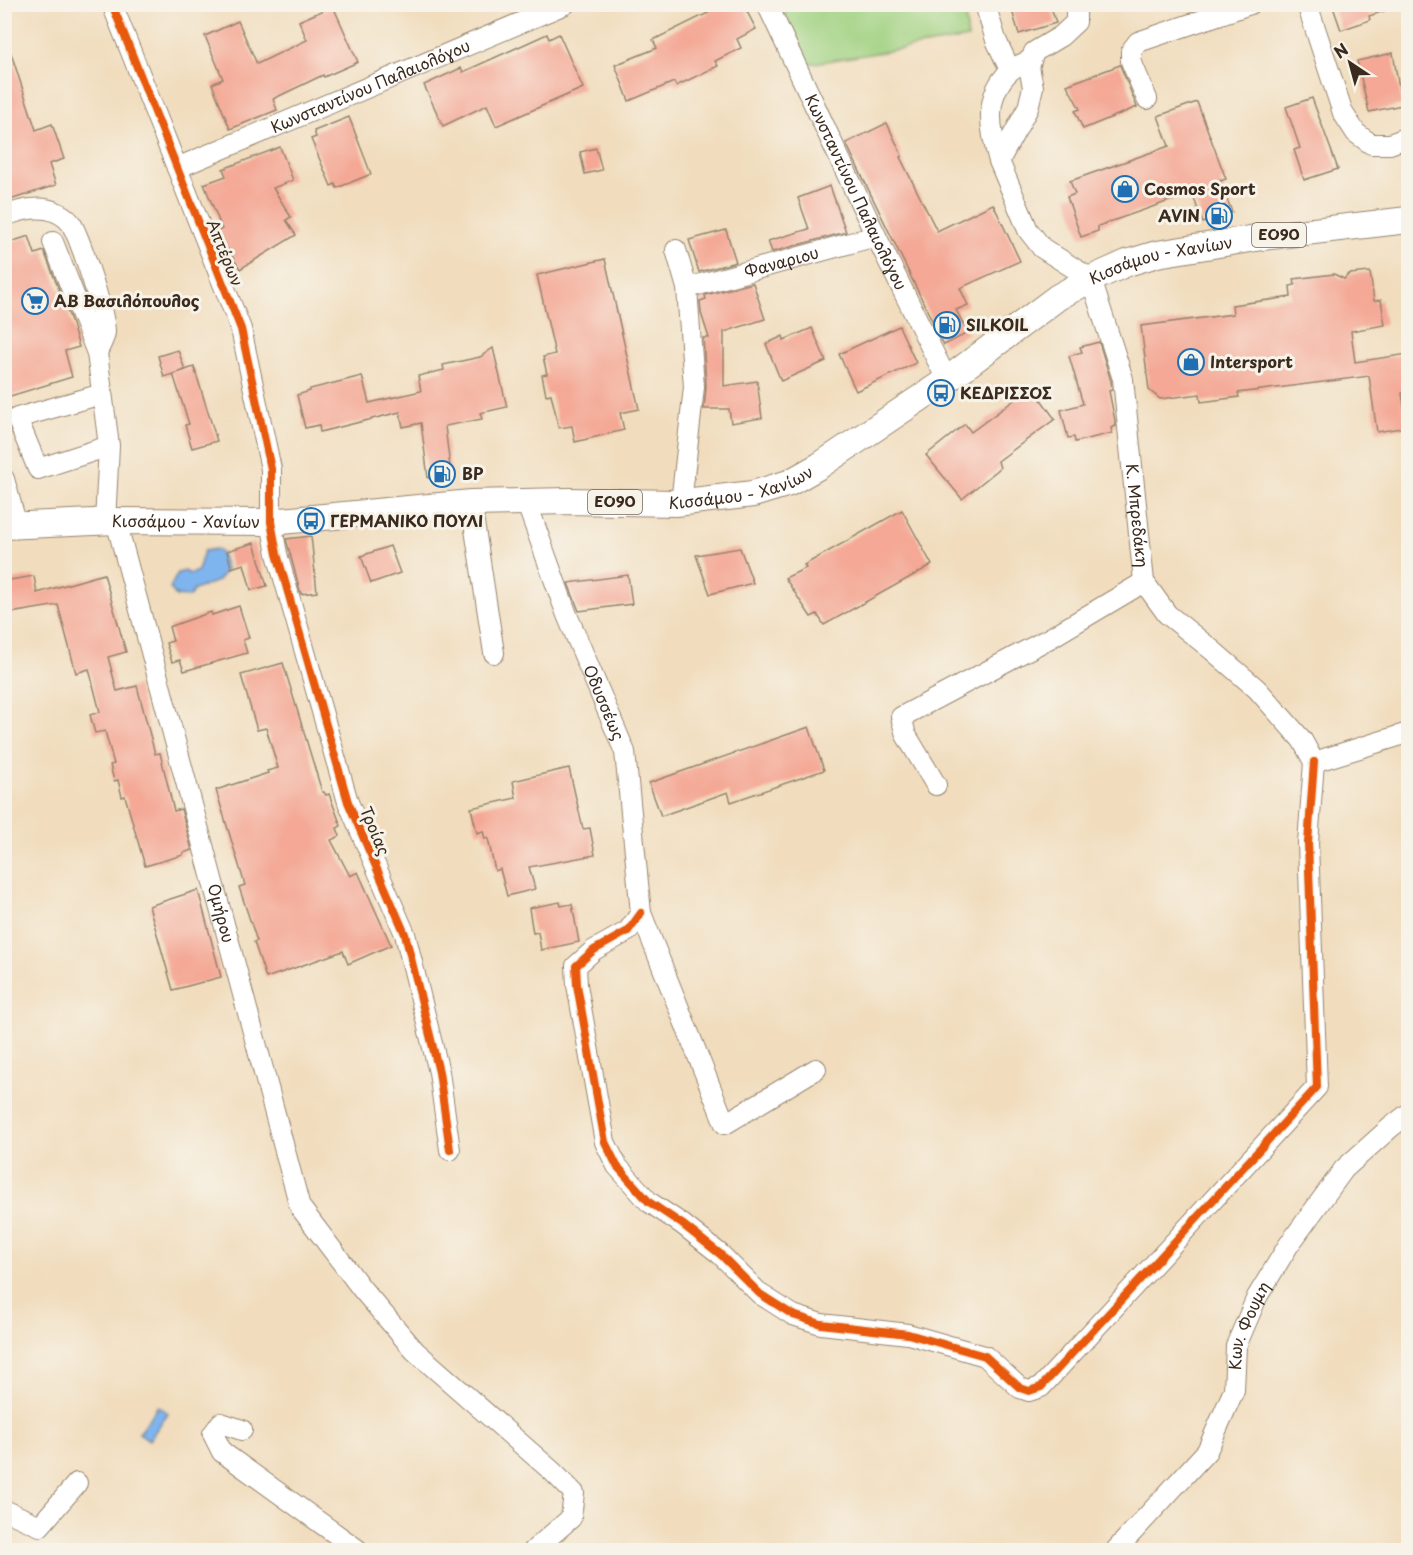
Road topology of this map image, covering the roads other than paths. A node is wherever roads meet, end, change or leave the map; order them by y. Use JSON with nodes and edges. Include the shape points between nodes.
{"nodes":[{"id":1,"x":112,"y":4,"type":"edge"},
{"id":2,"x":565,"y":4,"type":"edge"},
{"id":3,"x":767,"y":4,"type":"edge"},
{"id":4,"x":985,"y":4,"type":"edge"},
{"id":5,"x":1076,"y":4,"type":"edge"},
{"id":6,"x":1250,"y":4,"type":"edge"},
{"id":7,"x":1307,"y":4,"type":"edge"},
{"id":8,"x":1031,"y":60,"type":"junction"},
{"id":9,"x":1011,"y":70,"type":"junction"},
{"id":10,"x":1147,"y":99,"type":"dead end"},
{"id":11,"x":1408,"y":136,"type":"edge"},
{"id":12,"x":999,"y":161,"type":"junction"},
{"id":13,"x":177,"y":168,"type":"junction"},
{"id":14,"x":4,"y":216,"type":"edge"},
{"id":15,"x":1408,"y":220,"type":"edge"},
{"id":16,"x":876,"y":236,"type":"junction"},
{"id":17,"x":53,"y":242,"type":"dead end"},
{"id":18,"x":676,"y":250,"type":"dead end"},
{"id":19,"x":1091,"y":279,"type":"junction"},
{"id":20,"x":687,"y":288,"type":"junction"},
{"id":21,"x":97,"y":353,"type":"junction"},
{"id":22,"x":947,"y":380,"type":"junction"},
{"id":23,"x":102,"y":394,"type":"junction"},
{"id":24,"x":109,"y":446,"type":"junction"},
{"id":25,"x":4,"y":479,"type":"edge"},
{"id":26,"x":526,"y":501,"type":"junction"},
{"id":27,"x":471,"y":503,"type":"junction"},
{"id":28,"x":681,"y":503,"type":"junction"},
{"id":29,"x":111,"y":522,"type":"junction"},
{"id":30,"x":271,"y":522,"type":"junction"},
{"id":31,"x":11,"y":526,"type":"edge"},
{"id":32,"x":1144,"y":582,"type":"junction"},
{"id":33,"x":494,"y":653,"type":"dead end"},
{"id":34,"x":1408,"y":733,"type":"edge"},
{"id":35,"x":1314,"y":762,"type":"junction"},
{"id":36,"x":936,"y":785,"type":"dead end"},
{"id":37,"x":641,"y":913,"type":"junction"},
{"id":38,"x":816,"y":1069,"type":"dead end"},
{"id":39,"x":1408,"y":1114,"type":"edge"},
{"id":40,"x":450,"y":1150,"type":"dead end"},
{"id":41,"x":242,"y":1430,"type":"dead end"},
{"id":42,"x":77,"y":1483,"type":"dead end"},
{"id":43,"x":4,"y":1510,"type":"edge"},
{"id":44,"x":358,"y":1551,"type":"edge"},
{"id":45,"x":534,"y":1551,"type":"edge"},
{"id":46,"x":1116,"y":1551,"type":"edge"}],
"edges":[{"from":1,"to":13,"type":"street","name":"Απτέρων"},
{"from":2,"to":13,"type":"street","name":"Κωνσταντίνου Παλαιολόγου"},
{"from":3,"to":16,"type":"street","name":"Κωνσταντίνου Παλαιολόγου"},
{"from":4,"to":9,"type":"street"},
{"from":5,"to":8,"type":"street","via":[[1076,22],[1034,52]]},
{"from":6,"to":10,"type":"street","via":[[1138,42],[1131,51],[1131,61]]},
{"from":7,"to":11,"type":"street","via":[[1343,113],[1356,133],[1371,144],[1390,144]]},
{"from":8,"to":9,"type":"street"},
{"from":8,"to":12,"type":"street","via":[[1033,87],[1028,108]]},
{"from":9,"to":12,"type":"street","via":[[995,90],[990,111]]},
{"from":12,"to":19,"type":"street","via":[[1028,230],[1042,248]]},
{"from":13,"to":30,"type":"street","name":"Απτέρων","via":[[241,329],[271,469]]},
{"from":14,"to":21,"type":"street","via":[[40,208],[56,211],[71,224],[101,311],[105,333]]},
{"from":15,"to":19,"type":"main road","name":"Κισσάμου - Χανίων","number":"ΕΟ90","via":[[1157,254]]},
{"from":16,"to":20,"type":"street","name":"Φαναριου"},
{"from":16,"to":22,"type":"street","name":"Κωνσταντίνου Παλαιολόγου"},
{"from":17,"to":21,"type":"street"},
{"from":18,"to":20,"type":"street"},
{"from":19,"to":22,"type":"main road","name":"Κισσάμου - Χανίων","number":"ΕΟ90","via":[[1058,297]]},
{"from":19,"to":32,"type":"street","name":"Κ. Μπρεδάκη","via":[[1123,380]]},
{"from":20,"to":28,"type":"street","via":[[694,387]]},
{"from":21,"to":23,"type":"street","name":"Ομήρου"},
{"from":22,"to":28,"type":"main road","name":"Κισσάμου - Χανίων","number":"ΕΟ90","via":[[789,483],[753,494]]},
{"from":23,"to":24,"type":"street","name":"Ομήρου"},
{"from":23,"to":24,"type":"street","via":[[17,418],[38,469]]},
{"from":24,"to":29,"type":"street","name":"Ομήρου"},
{"from":25,"to":31,"type":"street"},
{"from":26,"to":27,"type":"main road","name":"Κισσάμου - Χανίων","number":"ΕΟ90"},
{"from":26,"to":28,"type":"main road","name":"Κισσάμου - Χανίων","number":"ΕΟ90"},
{"from":26,"to":37,"type":"street","name":"Οδυσσέως","via":[[567,615],[625,752]]},
{"from":27,"to":30,"type":"main road","name":"Κισσάμου - Χανίων","number":"ΕΟ90"},
{"from":27,"to":33,"type":"street"},
{"from":29,"to":30,"type":"main road","name":"Κισσάμου - Χανίων","number":"ΕΟ90"},
{"from":29,"to":31,"type":"main road","name":"Κισσάμου - Χανίων","number":"ΕΟ90"},
{"from":29,"to":45,"type":"street","name":"Ομήρου","via":[[300,1208],[415,1351],[574,1493],[571,1518]]},
{"from":30,"to":40,"type":"street","name":"Τροίας","via":[[348,802],[405,934],[439,1072]]},
{"from":32,"to":35,"type":"street","name":"Κ. Μπρεδάκη","via":[[1167,614],[1257,689],[1302,740]]},
{"from":32,"to":36,"type":"street","via":[[1050,638],[901,717],[906,735]]},
{"from":34,"to":35,"type":"street"},
{"from":35,"to":37,"type":"street","via":[[1308,843],[1317,1087],[1041,1387],[1029,1391],[1020,1388],[984,1356],[908,1334],[821,1324],[793,1314],[760,1294],[720,1254],[649,1202],[631,1184],[605,1142],[576,966],[594,950],[628,931]]},
{"from":37,"to":38,"type":"street","name":"Οδυσσέως","via":[[725,1124]]},
{"from":39,"to":46,"type":"street","name":"Κων. Φουμη","via":[[1344,1169],[1288,1246],[1257,1297],[1236,1346],[1234,1390],[1207,1451]]},
{"from":41,"to":44,"type":"street","via":[[221,1423],[213,1434],[222,1452]]},
{"from":42,"to":43,"type":"street","via":[[40,1526]]}]}
